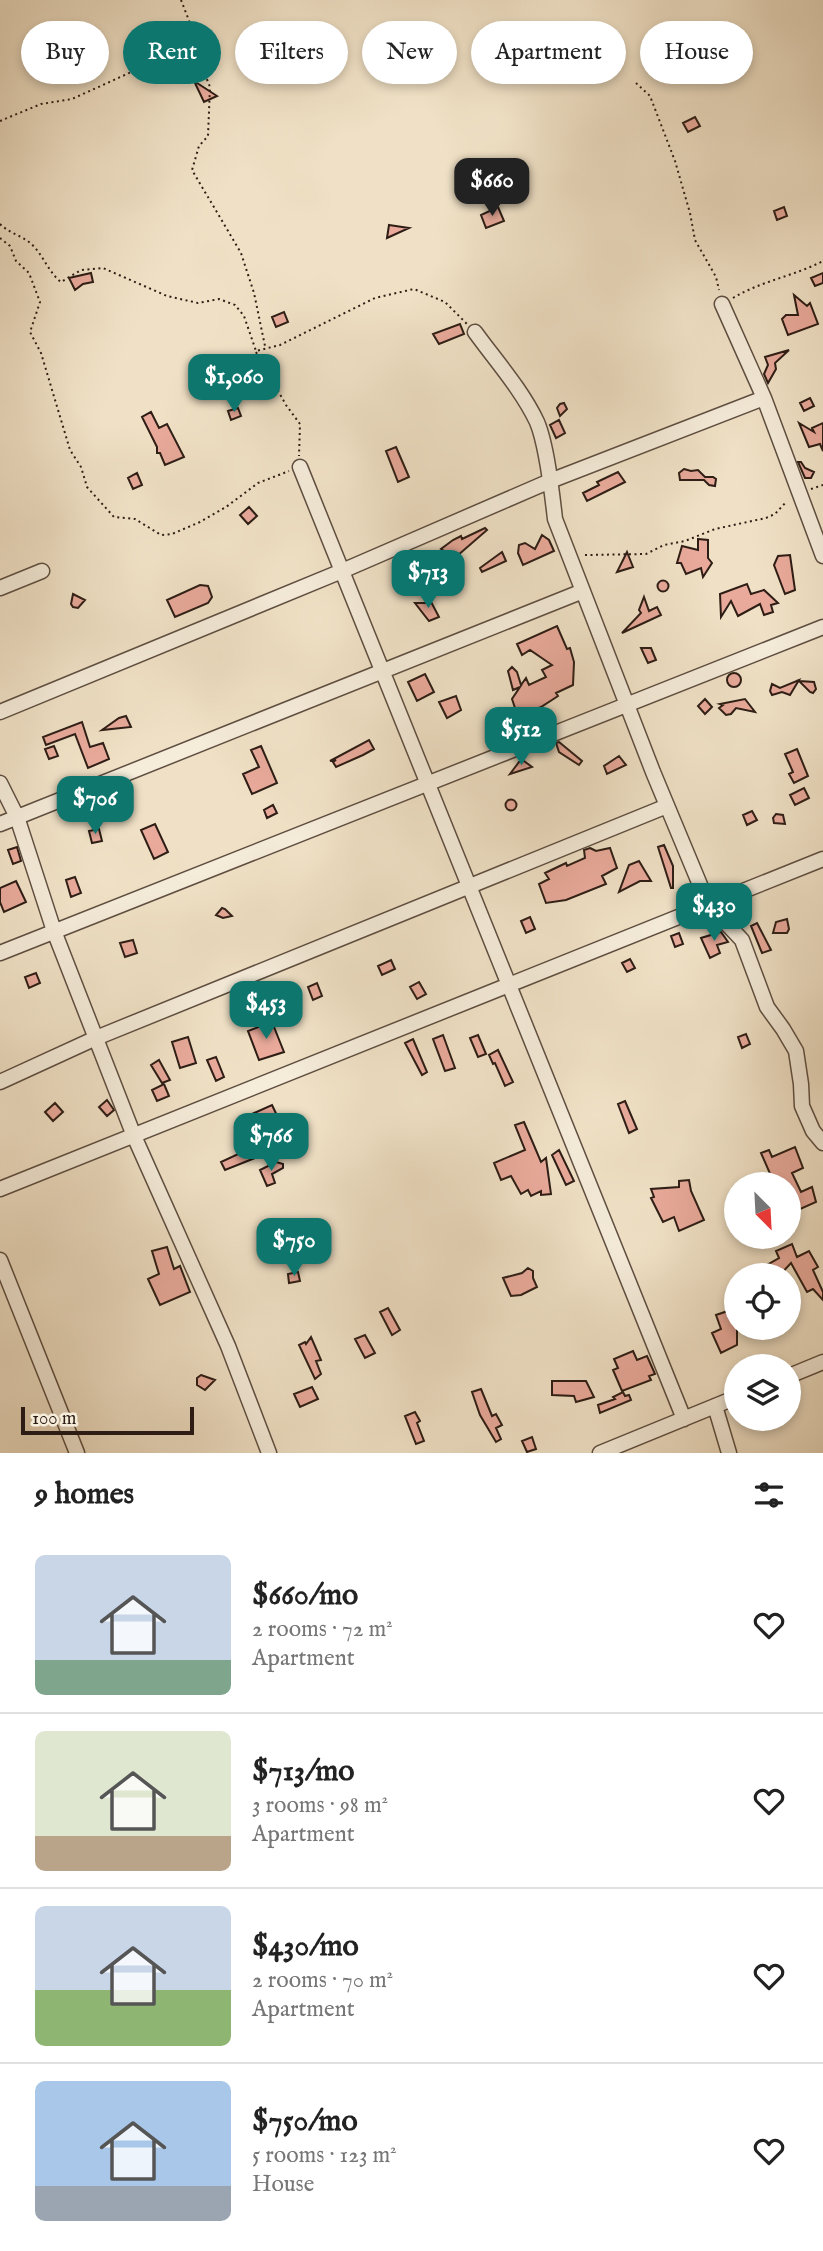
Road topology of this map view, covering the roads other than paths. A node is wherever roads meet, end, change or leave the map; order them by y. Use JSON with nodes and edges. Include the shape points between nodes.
{"nodes":[{"id":1,"x":722,"y":304,"type":"road end"},
{"id":2,"x":475,"y":332,"type":"road end"},
{"id":3,"x":764,"y":398,"type":"junction"},
{"id":4,"x":300,"y":467,"type":"road end"},
{"id":5,"x":550,"y":481,"type":"junction"},
{"id":6,"x":823,"y":556,"type":"edge"},
{"id":7,"x":42,"y":571,"type":"dead end"},
{"id":8,"x":342,"y":571,"type":"junction"},
{"id":9,"x":0,"y":588,"type":"edge"},
{"id":10,"x":583,"y":591,"type":"junction"},
{"id":11,"x":823,"y":627,"type":"edge"},
{"id":12,"x":383,"y":672,"type":"junction"},
{"id":13,"x":627,"y":705,"type":"junction"},
{"id":14,"x":0,"y":712,"type":"edge"},
{"id":15,"x":0,"y":783,"type":"edge"},
{"id":16,"x":428,"y":784,"type":"junction"},
{"id":17,"x":667,"y":806,"type":"junction"},
{"id":18,"x":17,"y":817,"type":"junction"},
{"id":19,"x":0,"y":824,"type":"edge"},
{"id":20,"x":823,"y":859,"type":"edge"},
{"id":21,"x":469,"y":885,"type":"junction"},
{"id":22,"x":708,"y":904,"type":"junction"},
{"id":23,"x":54,"y":931,"type":"junction"},
{"id":24,"x":0,"y":953,"type":"edge"},
{"id":25,"x":509,"y":986,"type":"junction"},
{"id":26,"x":96,"y":1038,"type":"junction"},
{"id":27,"x":0,"y":1082,"type":"edge"},
{"id":28,"x":134,"y":1136,"type":"junction"},
{"id":29,"x":823,"y":1143,"type":"edge"},
{"id":30,"x":0,"y":1189,"type":"edge"},
{"id":31,"x":0,"y":1261,"type":"edge"},
{"id":32,"x":823,"y":1363,"type":"edge"},
{"id":33,"x":801,"y":1371,"type":"edge"},
{"id":34,"x":724,"y":1402,"type":"edge"},
{"id":35,"x":715,"y":1406,"type":"junction"},
{"id":36,"x":684,"y":1419,"type":"junction"},
{"id":37,"x":77,"y":1453,"type":"edge"},
{"id":38,"x":270,"y":1453,"type":"edge"},
{"id":39,"x":600,"y":1453,"type":"edge"},
{"id":40,"x":729,"y":1453,"type":"edge"}],
"edges":[{"from":1,"to":3,"type":"street"},
{"from":2,"to":5,"type":"street","via":[[537,424]]},
{"from":3,"to":5,"type":"street"},
{"from":3,"to":6,"type":"street"},
{"from":4,"to":8,"type":"street"},
{"from":5,"to":8,"type":"street"},
{"from":5,"to":10,"type":"street","via":[[555,519]]},
{"from":7,"to":9,"type":"street"},
{"from":8,"to":12,"type":"street"},
{"from":8,"to":14,"type":"street"},
{"from":10,"to":12,"type":"street"},
{"from":10,"to":13,"type":"street"},
{"from":11,"to":13,"type":"street"},
{"from":12,"to":16,"type":"street"},
{"from":12,"to":18,"type":"street"},
{"from":13,"to":16,"type":"street"},
{"from":13,"to":17,"type":"street"},
{"from":15,"to":18,"type":"street"},
{"from":16,"to":21,"type":"street"},
{"from":16,"to":23,"type":"street"},
{"from":17,"to":21,"type":"street"},
{"from":17,"to":22,"type":"street"},
{"from":18,"to":19,"type":"street"},
{"from":18,"to":23,"type":"street"},
{"from":20,"to":22,"type":"street"},
{"from":21,"to":25,"type":"street"},
{"from":21,"to":26,"type":"street"},
{"from":22,"to":25,"type":"street"},
{"from":22,"to":29,"type":"street","via":[[742,940],[767,1007],[796,1051],[802,1106]]},
{"from":23,"to":24,"type":"street"},
{"from":23,"to":26,"type":"street"},
{"from":25,"to":28,"type":"street"},
{"from":25,"to":36,"type":"street"},
{"from":26,"to":27,"type":"street"},
{"from":26,"to":28,"type":"street"},
{"from":28,"to":30,"type":"street"},
{"from":28,"to":38,"type":"street","via":[[228,1346]]},
{"from":31,"to":37,"type":"street"},
{"from":32,"to":33,"type":"street"},
{"from":34,"to":35,"type":"street"},
{"from":35,"to":36,"type":"street"},
{"from":35,"to":40,"type":"street"},
{"from":36,"to":39,"type":"street"}]}
